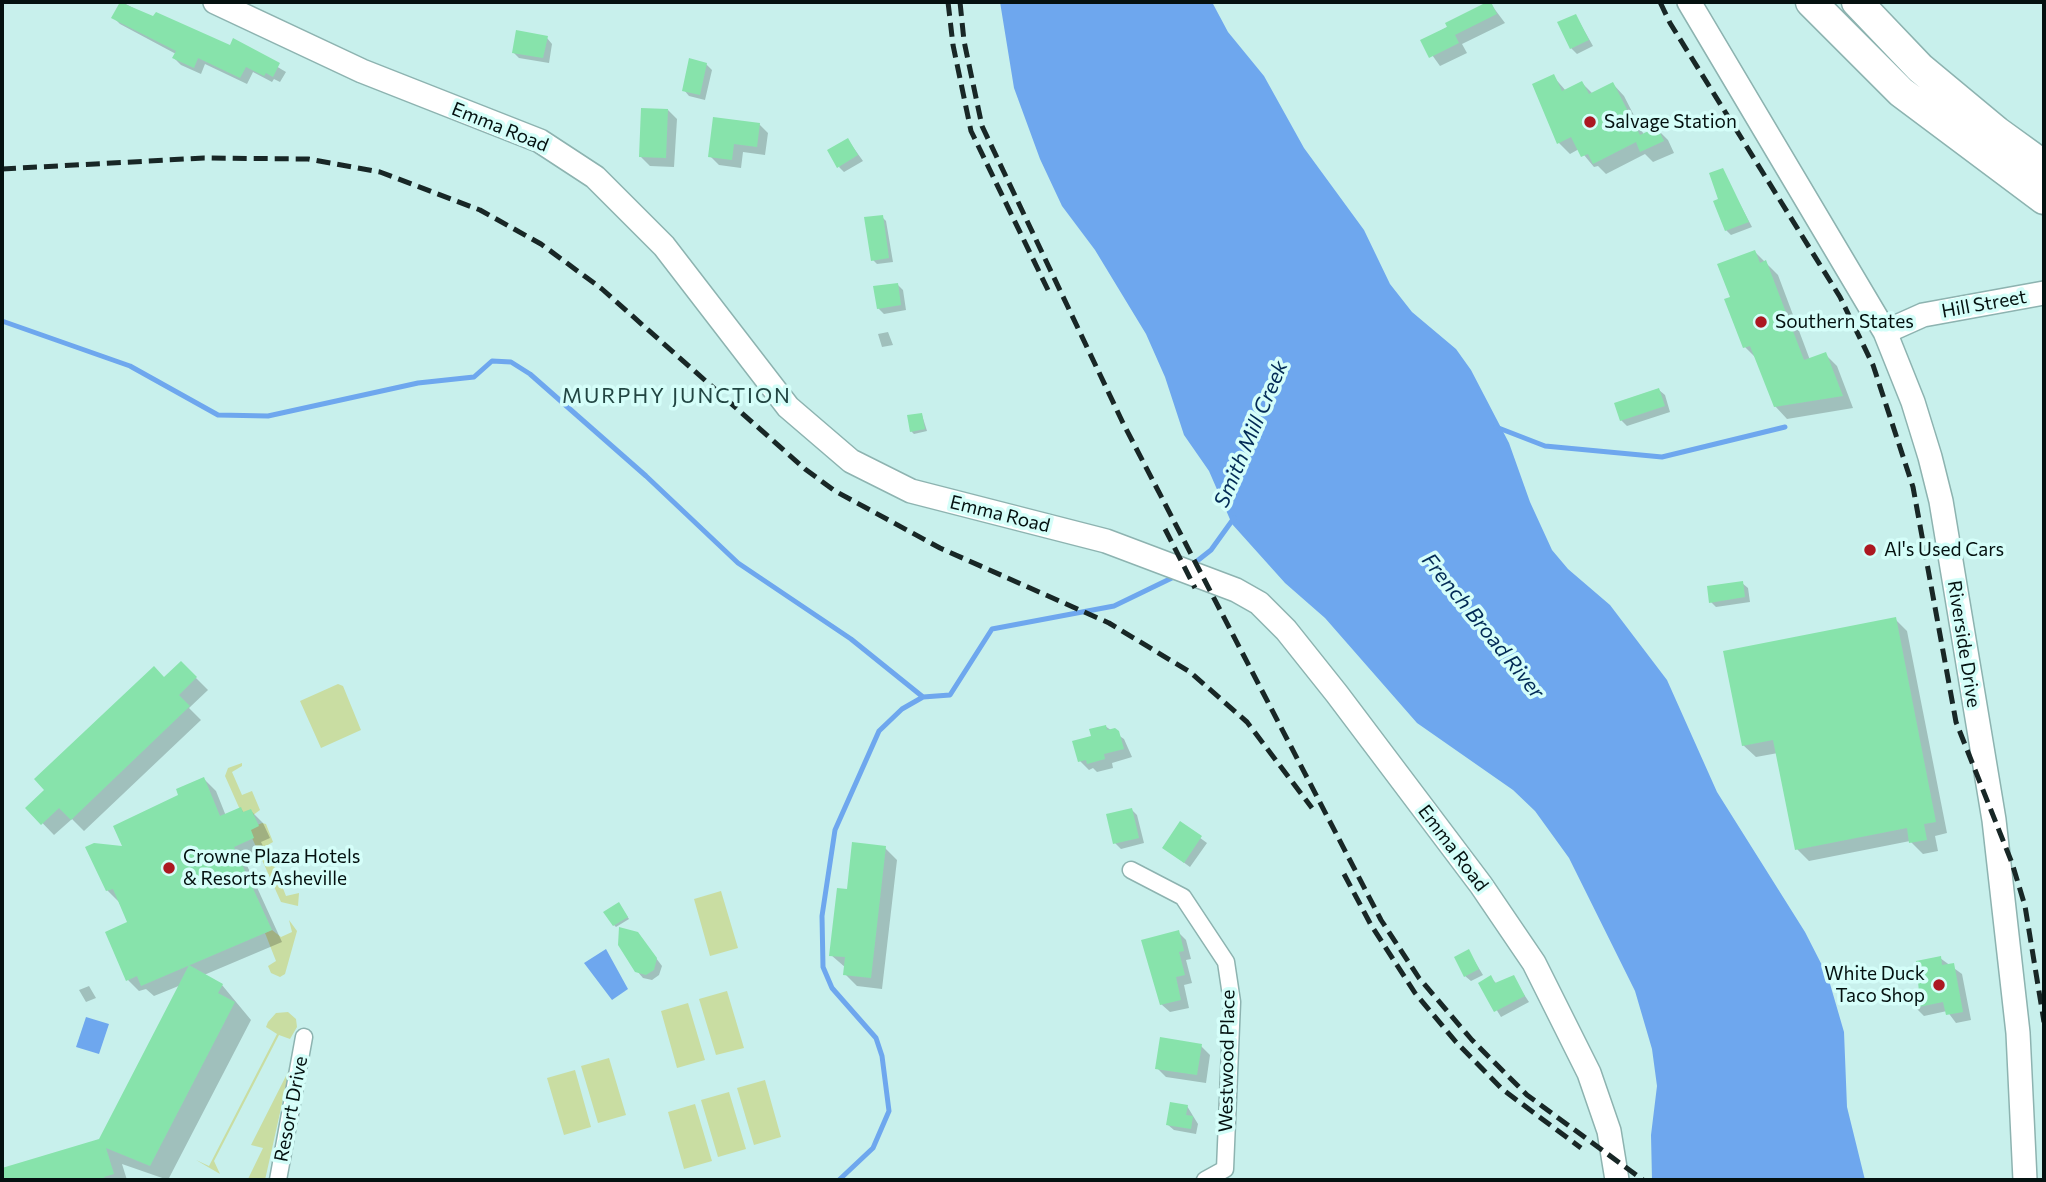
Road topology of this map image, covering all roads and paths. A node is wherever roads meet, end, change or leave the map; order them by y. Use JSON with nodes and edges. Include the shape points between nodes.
{"nodes":[{"id":1,"x":215,"y":2,"type":"edge"},
{"id":2,"x":1689,"y":2,"type":"edge"},
{"id":3,"x":1811,"y":2,"type":"edge"},
{"id":4,"x":1857,"y":2,"type":"edge"},
{"id":5,"x":2044,"y":166,"type":"edge"},
{"id":6,"x":2044,"y":199,"type":"edge"},
{"id":7,"x":2044,"y":293,"type":"edge"},
{"id":8,"x":1885,"y":332,"type":"junction"},
{"id":9,"x":1131,"y":870,"type":"dead end"},
{"id":10,"x":304,"y":1037,"type":"dead end"},
{"id":11,"x":278,"y":1180,"type":"edge"},
{"id":12,"x":1205,"y":1180,"type":"edge"},
{"id":13,"x":1617,"y":1180,"type":"edge"},
{"id":14,"x":2025,"y":1180,"type":"edge"}],
"edges":[{"from":1,"to":13,"type":"street","name":"Emma Road","via":[[362,71],[540,141],[595,177],[664,246],[788,407],[851,461],[911,491],[1106,541],[1259,603],[1286,630],[1473,875],[1534,963],[1589,1073],[1609,1131]]},
{"from":2,"to":8,"type":"street","name":"Riverside Drive"},
{"from":3,"to":6,"type":"highway","via":[[1901,92]]},
{"from":4,"to":5,"type":"highway","via":[[1920,68]]},
{"from":7,"to":8,"type":"street","name":"Hill Street","via":[[1923,315]]},
{"from":8,"to":14,"type":"street","name":"Riverside Drive","via":[[1917,414],[1941,501],[1994,820],[2018,1033]]},
{"from":9,"to":12,"type":"street","name":"Westwood Place","via":[[1183,897],[1226,962],[1232,1002],[1225,1169]]},
{"from":10,"to":11,"type":"street","name":"Resort Drive"}]}
